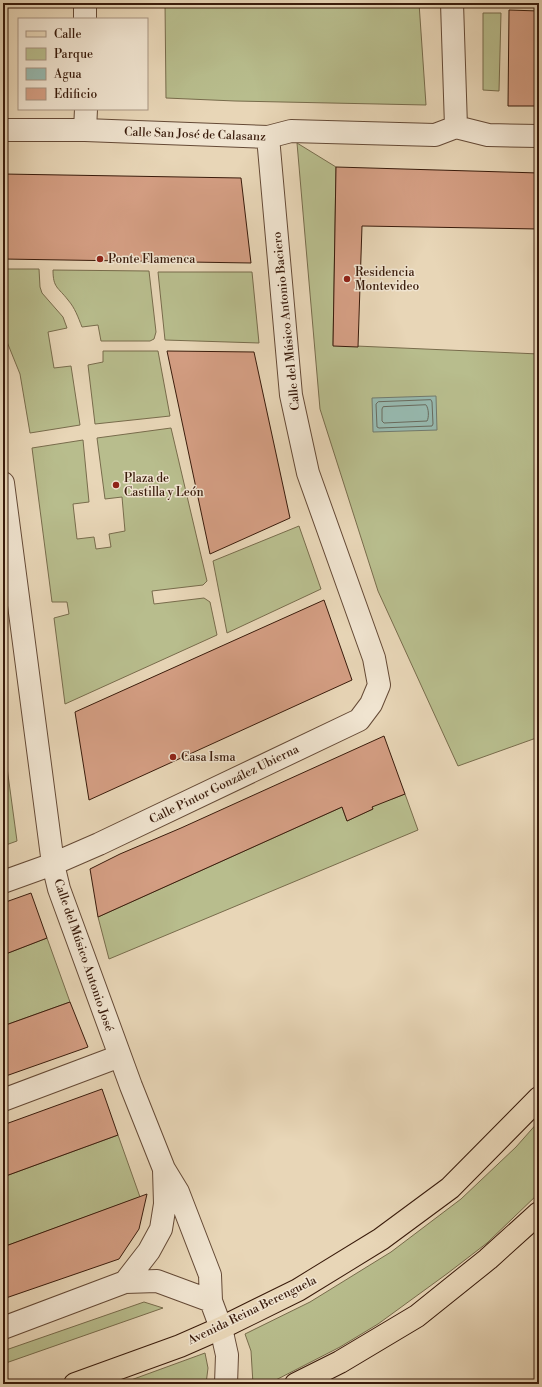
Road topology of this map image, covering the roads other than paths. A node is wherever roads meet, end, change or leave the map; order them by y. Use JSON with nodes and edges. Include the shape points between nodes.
{"nodes":[{"id":1,"x":85,"y":3,"type":"edge"},
{"id":2,"x":452,"y":3,"type":"edge"},
{"id":3,"x":85,"y":18,"type":"edge"},
{"id":4,"x":86,"y":110,"type":"edge"},
{"id":5,"x":456,"y":127,"type":"junction"},
{"id":6,"x":3,"y":130,"type":"edge"},
{"id":7,"x":85,"y":130,"type":"junction"},
{"id":8,"x":539,"y":136,"type":"edge"},
{"id":9,"x":268,"y":137,"type":"junction"},
{"id":10,"x":3,"y":482,"type":"edge"},
{"id":11,"x":379,"y":685,"type":"joint"},
{"id":12,"x":53,"y":864,"type":"junction"},
{"id":13,"x":3,"y":882,"type":"edge"},
{"id":14,"x":120,"y":1056,"type":"junction"},
{"id":15,"x":539,"y":1098,"type":"edge"},
{"id":16,"x":3,"y":1100,"type":"edge"},
{"id":17,"x":164,"y":1169,"type":"junction"},
{"id":18,"x":539,"y":1213,"type":"edge"},
{"id":19,"x":125,"y":1282,"type":"junction"},
{"id":20,"x":211,"y":1301,"type":"junction"},
{"id":21,"x":3,"y":1328,"type":"edge"},
{"id":22,"x":221,"y":1328,"type":"junction"},
{"id":23,"x":75,"y":1384,"type":"edge"},
{"id":24,"x":226,"y":1384,"type":"edge"},
{"id":25,"x":296,"y":1384,"type":"edge"}],
"edges":[{"from":1,"to":3,"type":"street"},
{"from":2,"to":5,"type":"street"},
{"from":4,"to":7,"type":"street"},
{"from":5,"to":8,"type":"street","via":[[488,135]]},
{"from":5,"to":9,"type":"street","name":"Calle San José de Calasanz","via":[[435,135],[291,131]]},
{"from":6,"to":7,"type":"street","name":"Calle San José de Calasanz"},
{"from":7,"to":9,"type":"street","name":"Calle San José de Calasanz"},
{"from":9,"to":11,"type":"street","name":"Calle del Músico Antonio Baciero","via":[[292,395],[308,473],[374,658]]},
{"from":10,"to":12,"type":"street","name":"Calle del Músico Antonio José"},
{"from":11,"to":12,"type":"street","name":"Calle Pintor González Ubierna","via":[[359,720]]},
{"from":12,"to":13,"type":"street","name":"Calle Pintor González Ubierna"},
{"from":12,"to":14,"type":"street","name":"Calle del Músico Antonio José","via":[[59,889]]},
{"from":14,"to":16,"type":"street"},
{"from":14,"to":17,"type":"street","name":"Calle del Músico Antonio José"},
{"from":15,"to":22,"type":"main road","name":"Avenida Reina Berenguela","via":[[450,1188],[381,1239],[298,1290]]},
{"from":17,"to":19,"type":"street","via":[[165,1204],[161,1229],[149,1251]]},
{"from":17,"to":20,"type":"street","name":"Calle del Músico Antonio José","via":[[178,1192],[210,1275]]},
{"from":18,"to":25,"type":"main road","via":[[488,1259],[417,1316],[340,1362]]},
{"from":19,"to":20,"type":"street","via":[[158,1281]]},
{"from":19,"to":21,"type":"street"},
{"from":20,"to":22,"type":"street","name":"Calle del Músico Antonio José"},
{"from":22,"to":23,"type":"main road","name":"Avenida Reina Berenguela","via":[[180,1346]]},
{"from":22,"to":24,"type":"street","name":"Calle del Músico Antonio José","via":[[227,1355]]}]}
